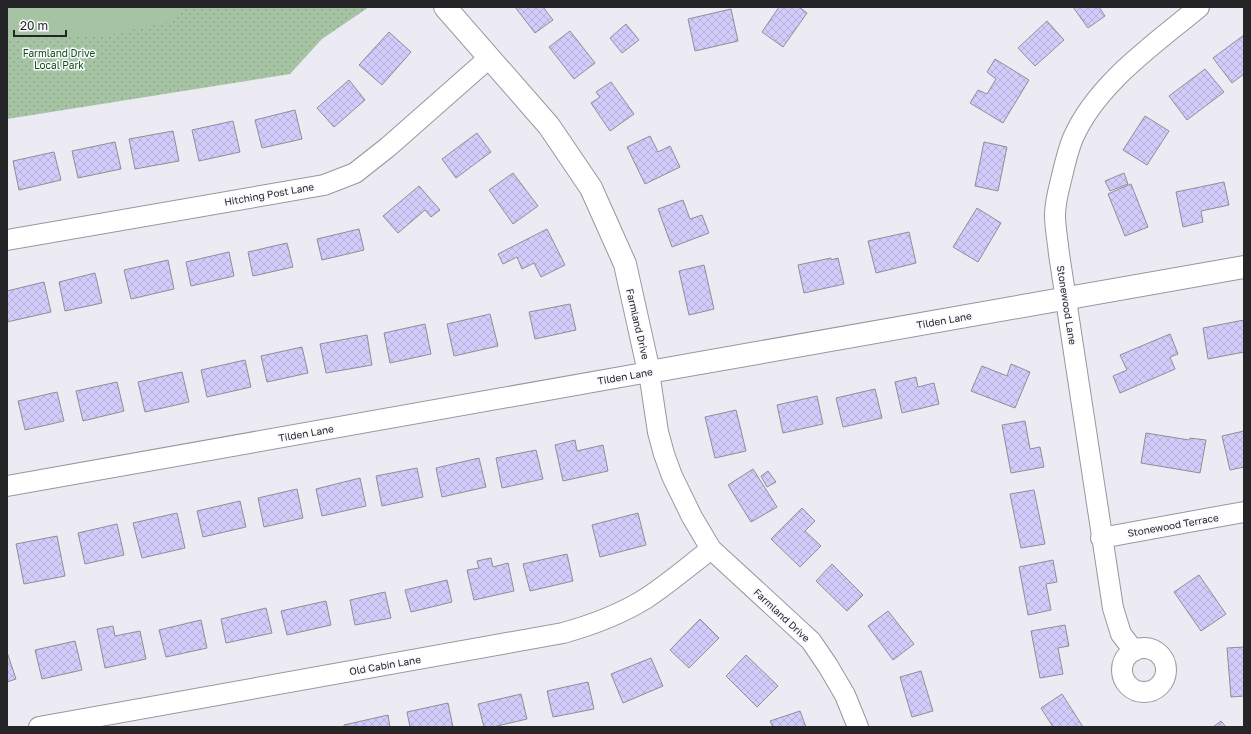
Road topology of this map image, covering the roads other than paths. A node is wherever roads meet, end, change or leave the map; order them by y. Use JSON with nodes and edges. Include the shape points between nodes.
{"nodes":[{"id":1,"x":445,"y":7,"type":"edge"},
{"id":2,"x":1199,"y":7,"type":"edge"},
{"id":3,"x":489,"y":58,"type":"junction"},
{"id":4,"x":7,"y":240,"type":"edge"},
{"id":5,"x":1244,"y":267,"type":"edge"},
{"id":6,"x":1067,"y":298,"type":"junction"},
{"id":7,"x":649,"y":372,"type":"junction"},
{"id":8,"x":7,"y":486,"type":"edge"},
{"id":9,"x":1244,"y":512,"type":"edge"},
{"id":10,"x":1101,"y":538,"type":"junction"},
{"id":11,"x":711,"y":549,"type":"junction"},
{"id":12,"x":1134,"y":651,"type":"dead end"},
{"id":13,"x":39,"y":727,"type":"edge"},
{"id":14,"x":858,"y":727,"type":"edge"}],
"edges":[{"from":1,"to":3,"type":"street","name":"Farmland Drive"},
{"from":2,"to":6,"type":"street","name":"Stonewood Lane","via":[[1132,63],[1101,94],[1073,138],[1059,186],[1055,215]]},
{"from":3,"to":4,"type":"street","name":"Hitching Post Lane","via":[[388,147],[355,173],[338,180],[324,185]]},
{"from":3,"to":7,"type":"street","name":"Farmland Drive","via":[[549,126],[591,188],[625,264]]},
{"from":5,"to":6,"type":"street","name":"Tilden Lane"},
{"from":6,"to":7,"type":"street","name":"Tilden Lane"},
{"from":6,"to":10,"type":"street","name":"Stonewood Lane"},
{"from":7,"to":8,"type":"street","name":"Tilden Lane"},
{"from":7,"to":11,"type":"street","name":"Farmland Drive","via":[[664,454],[692,517]]},
{"from":9,"to":10,"type":"street","name":"Stonewood Terrace"},
{"from":10,"to":12,"type":"street","name":"Stonewood Lane","via":[[1112,608],[1121,634]]},
{"from":11,"to":13,"type":"street","name":"Old Cabin Lane","via":[[634,605],[591,625],[563,633]]},
{"from":11,"to":14,"type":"street","name":"Farmland Drive","via":[[810,641],[828,666]]}]}
